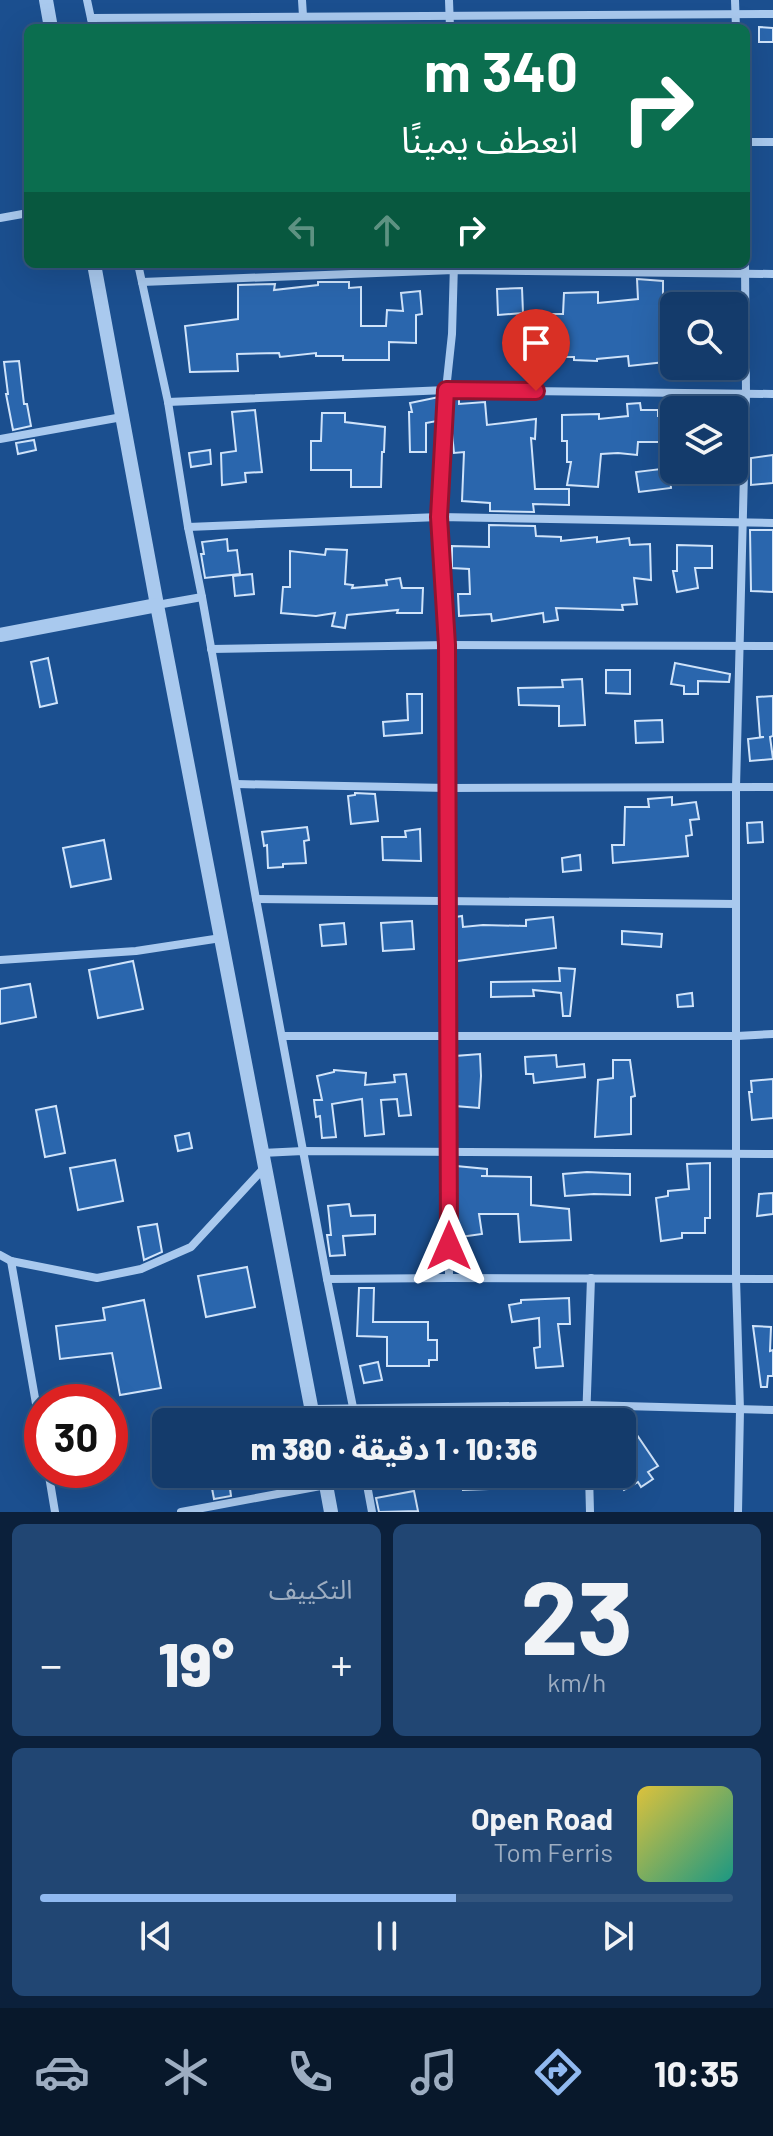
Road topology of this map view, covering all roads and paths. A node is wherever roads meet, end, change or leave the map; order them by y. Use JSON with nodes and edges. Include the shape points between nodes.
{"nodes":[{"id":1,"x":46,"y":0,"type":"edge"},
{"id":2,"x":87,"y":0,"type":"edge"},
{"id":3,"x":302,"y":0,"type":"edge"},
{"id":4,"x":449,"y":0,"type":"edge"},
{"id":5,"x":735,"y":0,"type":"edge"},
{"id":6,"x":735,"y":14,"type":"junction"},
{"id":7,"x":773,"y":14,"type":"edge"},
{"id":8,"x":450,"y":15,"type":"junction"},
{"id":9,"x":303,"y":16,"type":"junction"},
{"id":10,"x":92,"y":23,"type":"edge"},
{"id":11,"x":50,"y":24,"type":"edge"},
{"id":12,"x":450,"y":24,"type":"edge"},
{"id":13,"x":736,"y":24,"type":"edge"},
{"id":14,"x":750,"y":142,"type":"edge"},
{"id":15,"x":773,"y":142,"type":"edge"},
{"id":16,"x":24,"y":214,"type":"edge"},
{"id":17,"x":0,"y":218,"type":"edge"},
{"id":18,"x":95,"y":268,"type":"edge"},
{"id":19,"x":139,"y":268,"type":"edge"},
{"id":20,"x":433,"y":268,"type":"edge"},
{"id":21,"x":454,"y":268,"type":"edge"},
{"id":22,"x":746,"y":268,"type":"edge"},
{"id":23,"x":773,"y":274,"type":"edge"},
{"id":24,"x":142,"y":282,"type":"junction"},
{"id":25,"x":446,"y":390,"type":"junction"},
{"id":26,"x":746,"y":394,"type":"junction"},
{"id":27,"x":773,"y":394,"type":"edge"},
{"id":28,"x":168,"y":402,"type":"junction"},
{"id":29,"x":122,"y":417,"type":"junction"},
{"id":30,"x":0,"y":439,"type":"edge"},
{"id":31,"x":439,"y":517,"type":"junction"},
{"id":32,"x":742,"y":523,"type":"junction"},
{"id":33,"x":773,"y":523,"type":"edge"},
{"id":34,"x":188,"y":527,"type":"junction"},
{"id":35,"x":202,"y":597,"type":"junction"},
{"id":36,"x":157,"y":605,"type":"junction"},
{"id":37,"x":0,"y":635,"type":"edge"},
{"id":38,"x":447,"y":645,"type":"junction"},
{"id":39,"x":740,"y":645,"type":"junction"},
{"id":40,"x":773,"y":646,"type":"edge"},
{"id":41,"x":211,"y":649,"type":"junction"},
{"id":42,"x":236,"y":784,"type":"junction"},
{"id":43,"x":736,"y":787,"type":"junction"},
{"id":44,"x":773,"y":787,"type":"edge"},
{"id":45,"x":448,"y":788,"type":"junction"},
{"id":46,"x":256,"y":899,"type":"junction"},
{"id":47,"x":447,"y":902,"type":"junction"},
{"id":48,"x":736,"y":904,"type":"junction"},
{"id":49,"x":221,"y":938,"type":"junction"},
{"id":50,"x":0,"y":960,"type":"edge"},
{"id":51,"x":773,"y":1034,"type":"edge"},
{"id":52,"x":447,"y":1035,"type":"junction"},
{"id":53,"x":283,"y":1036,"type":"junction"},
{"id":54,"x":737,"y":1036,"type":"junction"},
{"id":55,"x":303,"y":1151,"type":"junction"},
{"id":56,"x":449,"y":1152,"type":"junction"},
{"id":57,"x":737,"y":1153,"type":"junction"},
{"id":58,"x":773,"y":1154,"type":"edge"},
{"id":59,"x":264,"y":1160,"type":"junction"},
{"id":60,"x":0,"y":1255,"type":"edge"},
{"id":61,"x":11,"y":1261,"type":"junction"},
{"id":62,"x":449,"y":1278,"type":"junction"},
{"id":63,"x":591,"y":1278,"type":"junction"},
{"id":64,"x":736,"y":1278,"type":"junction"},
{"id":65,"x":327,"y":1279,"type":"junction"},
{"id":66,"x":773,"y":1279,"type":"edge"},
{"id":67,"x":33,"y":1384,"type":"edge"},
{"id":68,"x":586,"y":1405,"type":"junction"},
{"id":69,"x":354,"y":1407,"type":"junction"},
{"id":70,"x":312,"y":1408,"type":"edge"},
{"id":71,"x":349,"y":1408,"type":"edge"},
{"id":72,"x":740,"y":1410,"type":"junction"},
{"id":73,"x":773,"y":1410,"type":"edge"},
{"id":74,"x":51,"y":1488,"type":"edge"},
{"id":75,"x":289,"y":1488,"type":"edge"},
{"id":76,"x":326,"y":1488,"type":"edge"},
{"id":77,"x":368,"y":1488,"type":"edge"},
{"id":78,"x":589,"y":1488,"type":"edge"},
{"id":79,"x":55,"y":1512,"type":"edge"},
{"id":80,"x":181,"y":1512,"type":"edge"},
{"id":81,"x":331,"y":1512,"type":"edge"},
{"id":82,"x":372,"y":1512,"type":"edge"},
{"id":83,"x":590,"y":1512,"type":"edge"},
{"id":84,"x":738,"y":1512,"type":"edge"}],
"edges":[{"from":1,"to":11,"type":"street"},
{"from":2,"to":10,"type":"street"},
{"from":3,"to":9,"type":"street"},
{"from":4,"to":8,"type":"street"},
{"from":5,"to":6,"type":"street"},
{"from":6,"to":7,"type":"street"},
{"from":6,"to":8,"type":"street"},
{"from":6,"to":13,"type":"street"},
{"from":8,"to":9,"type":"street"},
{"from":8,"to":12,"type":"street"},
{"from":9,"to":10,"type":"street"},
{"from":14,"to":15,"type":"street"},
{"from":16,"to":17,"type":"street"},
{"from":18,"to":29,"type":"street"},
{"from":19,"to":24,"type":"street"},
{"from":20,"to":24,"type":"street"},
{"from":21,"to":25,"type":"street"},
{"from":22,"to":23,"type":"street"},
{"from":22,"to":26,"type":"street"},
{"from":24,"to":28,"type":"street"},
{"from":25,"to":26,"type":"street"},
{"from":25,"to":28,"type":"street"},
{"from":25,"to":31,"type":"street"},
{"from":26,"to":27,"type":"street"},
{"from":26,"to":32,"type":"street"},
{"from":28,"to":34,"type":"street"},
{"from":29,"to":30,"type":"street"},
{"from":29,"to":36,"type":"street"},
{"from":31,"to":32,"type":"street"},
{"from":31,"to":34,"type":"street"},
{"from":31,"to":38,"type":"street"},
{"from":32,"to":33,"type":"street"},
{"from":32,"to":39,"type":"street"},
{"from":34,"to":35,"type":"street"},
{"from":35,"to":36,"type":"street"},
{"from":35,"to":41,"type":"street"},
{"from":36,"to":37,"type":"street"},
{"from":36,"to":49,"type":"street"},
{"from":38,"to":39,"type":"street"},
{"from":38,"to":41,"type":"street"},
{"from":38,"to":45,"type":"street"},
{"from":39,"to":40,"type":"street"},
{"from":39,"to":43,"type":"street"},
{"from":41,"to":42,"type":"street"},
{"from":42,"to":45,"type":"street"},
{"from":42,"to":46,"type":"street"},
{"from":43,"to":44,"type":"street"},
{"from":43,"to":45,"type":"street"},
{"from":43,"to":48,"type":"street"},
{"from":45,"to":47,"type":"street"},
{"from":46,"to":47,"type":"street"},
{"from":46,"to":53,"type":"street"},
{"from":47,"to":48,"type":"street"},
{"from":47,"to":52,"type":"street"},
{"from":48,"to":54,"type":"street"},
{"from":49,"to":50,"type":"street","via":[[136,951]]},
{"from":49,"to":59,"type":"street"},
{"from":51,"to":54,"type":"street"},
{"from":52,"to":53,"type":"street"},
{"from":52,"to":54,"type":"street"},
{"from":52,"to":56,"type":"street"},
{"from":53,"to":55,"type":"street"},
{"from":54,"to":57,"type":"street"},
{"from":55,"to":56,"type":"street"},
{"from":55,"to":59,"type":"street"},
{"from":55,"to":65,"type":"street"},
{"from":56,"to":57,"type":"street"},
{"from":56,"to":62,"type":"street"},
{"from":57,"to":58,"type":"street"},
{"from":57,"to":64,"type":"street"},
{"from":59,"to":61,"type":"street","via":[[191,1247],[141,1269],[97,1278]]},
{"from":59,"to":70,"type":"street"},
{"from":60,"to":61,"type":"street"},
{"from":61,"to":67,"type":"street"},
{"from":62,"to":63,"type":"street"},
{"from":62,"to":65,"type":"street"},
{"from":63,"to":64,"type":"street"},
{"from":63,"to":68,"type":"street"},
{"from":64,"to":66,"type":"street"},
{"from":64,"to":72,"type":"street"},
{"from":65,"to":69,"type":"street"},
{"from":68,"to":69,"type":"street"},
{"from":68,"to":72,"type":"street"},
{"from":69,"to":71,"type":"street"},
{"from":72,"to":73,"type":"street"},
{"from":72,"to":84,"type":"street"},
{"from":74,"to":79,"type":"street"},
{"from":75,"to":80,"type":"street"},
{"from":76,"to":81,"type":"street"},
{"from":77,"to":82,"type":"street"},
{"from":78,"to":83,"type":"street"}]}
